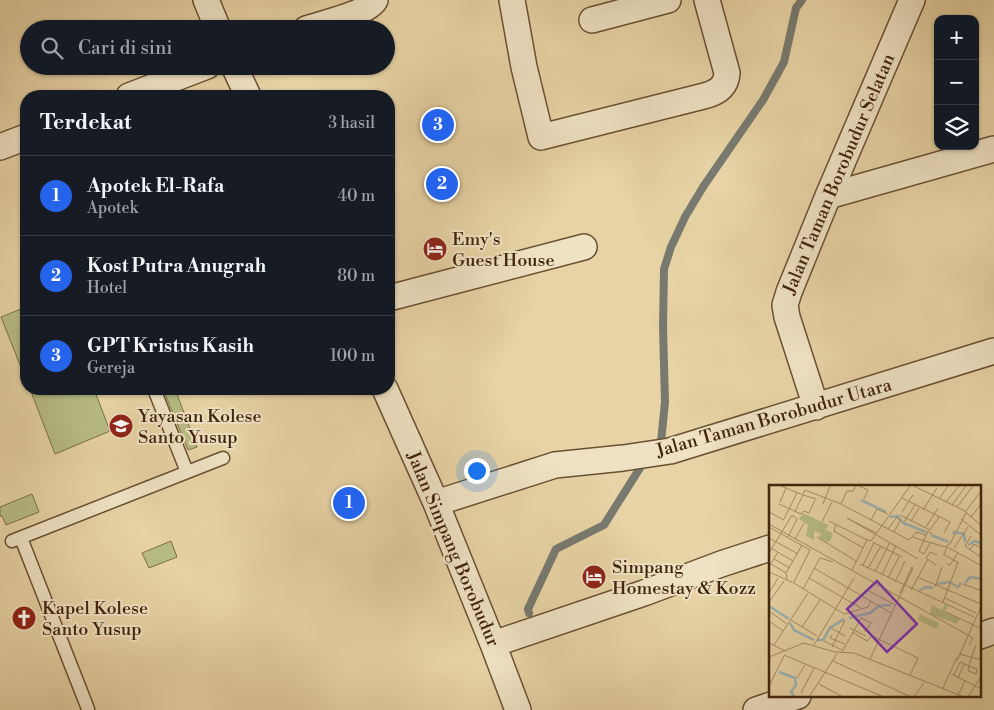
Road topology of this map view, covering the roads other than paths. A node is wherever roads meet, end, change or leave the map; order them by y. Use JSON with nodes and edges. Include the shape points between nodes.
{"nodes":[{"id":1,"x":206,"y":0,"type":"edge"},
{"id":2,"x":376,"y":0,"type":"edge"},
{"id":3,"x":512,"y":0,"type":"edge"},
{"id":4,"x":668,"y":0,"type":"edge"},
{"id":5,"x":707,"y":0,"type":"edge"},
{"id":6,"x":912,"y":0,"type":"edge"},
{"id":7,"x":214,"y":20,"type":"edge"},
{"id":8,"x":333,"y":20,"type":"edge"},
{"id":9,"x":592,"y":20,"type":"dead end"},
{"id":10,"x":184,"y":75,"type":"edge"},
{"id":11,"x":238,"y":75,"type":"edge"},
{"id":12,"x":145,"y":90,"type":"edge"},
{"id":13,"x":245,"y":90,"type":"edge"},
{"id":14,"x":20,"y":140,"type":"edge"},
{"id":15,"x":0,"y":148,"type":"edge"},
{"id":16,"x":994,"y":149,"type":"edge"},
{"id":17,"x":828,"y":196,"type":"junction"},
{"id":18,"x":584,"y":247,"type":"dead end"},
{"id":19,"x":395,"y":296,"type":"edge"},
{"id":20,"x":994,"y":351,"type":"edge"},
{"id":21,"x":156,"y":395,"type":"edge"},
{"id":22,"x":388,"y":395,"type":"edge"},
{"id":23,"x":816,"y":407,"type":"junction"},
{"id":24,"x":223,"y":458,"type":"dead end"},
{"id":25,"x":187,"y":472,"type":"junction"},
{"id":26,"x":436,"y":503,"type":"junction"},
{"id":27,"x":769,"y":548,"type":"edge"},
{"id":28,"x":493,"y":644,"type":"junction"},
{"id":29,"x":792,"y":698,"type":"edge"},
{"id":30,"x":88,"y":709,"type":"edge"},
{"id":31,"x":518,"y":710,"type":"edge"},
{"id":32,"x":756,"y":710,"type":"edge"}],
"edges":[{"from":1,"to":7,"type":"street"},
{"from":2,"to":8,"type":"street","via":[[364,10]]},
{"from":3,"to":5,"type":"street","via":[[541,137],[721,89],[727,78],[725,65]]},
{"from":4,"to":9,"type":"street"},
{"from":6,"to":17,"type":"street","name":"Jalan Taman Borobudur Selatan"},
{"from":10,"to":12,"type":"street"},
{"from":11,"to":13,"type":"street"},
{"from":14,"to":15,"type":"street"},
{"from":16,"to":17,"type":"street"},
{"from":17,"to":23,"type":"street","name":"Jalan Taman Borobudur Selatan","via":[[785,305]]},
{"from":18,"to":19,"type":"street"},
{"from":20,"to":23,"type":"street","name":"Jalan Taman Borobudur Utara"},
{"from":21,"to":25,"type":"lane"},
{"from":22,"to":26,"type":"street","name":"Jalan Simpang Borobudur"},
{"from":23,"to":26,"type":"street","name":"Jalan Taman Borobudur Utara","via":[[670,451],[555,465]]},
{"from":24,"to":25,"type":"lane"},
{"from":25,"to":30,"type":"lane","via":[[16,540]]},
{"from":26,"to":28,"type":"street","name":"Jalan Simpang Borobudur"},
{"from":27,"to":28,"type":"street"},
{"from":28,"to":31,"type":"street","name":"Jalan Simpang Borobudur"},
{"from":29,"to":32,"type":"street"}]}
